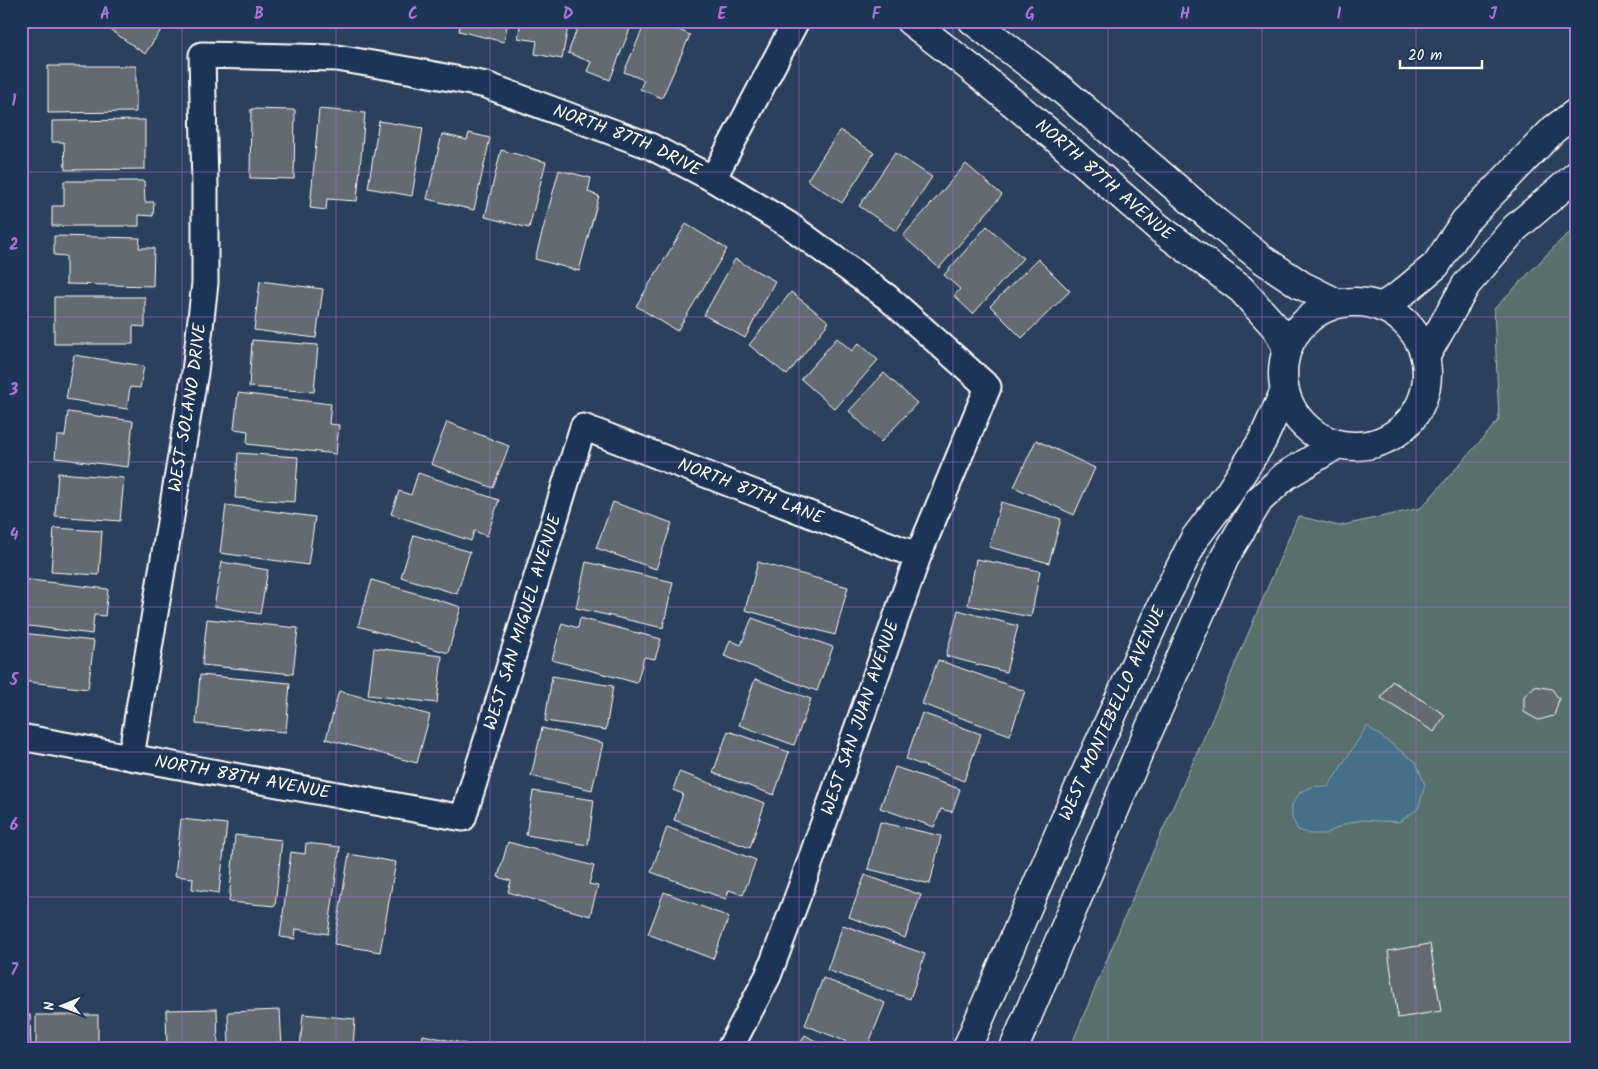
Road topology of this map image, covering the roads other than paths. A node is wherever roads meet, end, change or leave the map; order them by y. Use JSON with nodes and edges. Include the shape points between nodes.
{"nodes":[{"id":1,"x":796,"y":21,"type":"edge"},
{"id":2,"x":910,"y":21,"type":"edge"},
{"id":3,"x":973,"y":21,"type":"edge"},
{"id":4,"x":202,"y":54,"type":"joint"},
{"id":5,"x":1577,"y":112,"type":"edge"},
{"id":6,"x":1577,"y":175,"type":"edge"},
{"id":7,"x":713,"y":179,"type":"junction"},
{"id":8,"x":1337,"y":304,"type":"junction"},
{"id":9,"x":1381,"y":306,"type":"junction"},
{"id":10,"x":1287,"y":348,"type":"junction"},
{"id":11,"x":1425,"y":357,"type":"junction"},
{"id":12,"x":988,"y":387,"type":"joint"},
{"id":13,"x":1284,"y":394,"type":"junction"},
{"id":14,"x":583,"y":427,"type":"joint"},
{"id":15,"x":1336,"y":445,"type":"junction"},
{"id":16,"x":918,"y":556,"type":"junction"},
{"id":17,"x":21,"y":737,"type":"edge"},
{"id":18,"x":131,"y":757,"type":"junction"},
{"id":19,"x":463,"y":818,"type":"joint"},
{"id":20,"x":730,"y":1048,"type":"edge"},
{"id":21,"x":967,"y":1048,"type":"edge"},
{"id":22,"x":1014,"y":1048,"type":"edge"}],
"edges":[{"from":1,"to":7,"type":"street"},
{"from":2,"to":10,"type":"street","name":"NORTH 87TH AVENUE","via":[[980,75],[1159,228],[1241,289],[1277,329]]},
{"from":3,"to":8,"type":"street","via":[[1067,94],[1262,259]]},
{"from":4,"to":7,"type":"street","name":"NORTH 87TH DRIVE","via":[[337,58],[486,85],[650,146]]},
{"from":4,"to":18,"type":"street","name":"WEST SOLANO DRIVE","via":[[205,284],[195,372]]},
{"from":5,"to":9,"type":"street","via":[[1554,129],[1465,220],[1436,265],[1400,295]]},
{"from":6,"to":11,"type":"street","via":[[1515,228],[1466,285]]},
{"from":7,"to":12,"type":"street","name":"NORTH 87TH DRIVE","via":[[789,225],[887,297]]},
{"from":8,"to":9,"type":"street","via":[[1359,301]]},
{"from":8,"to":10,"type":"street","via":[[1315,313],[1298,328]]},
{"from":9,"to":11,"type":"street","via":[[1401,318],[1416,335]]},
{"from":10,"to":13,"type":"street","via":[[1282,371]]},
{"from":11,"to":15,"type":"street","via":[[1427,378],[1423,398],[1415,415],[1402,430],[1370,446]]},
{"from":12,"to":16,"type":"street","name":"WEST SAN JUAN AVENUE"},
{"from":13,"to":15,"type":"street","via":[[1304,426],[1319,438]]},
{"from":13,"to":21,"type":"street","name":"WEST MONTEBELLO AVENUE","via":[[1262,441],[1195,538],[1170,588],[1073,801]]},
{"from":14,"to":16,"type":"street","name":"NORTH 87TH LANE"},
{"from":14,"to":19,"type":"street","name":"WEST SAN MIGUEL AVENUE"},
{"from":15,"to":22,"type":"street","via":[[1285,476],[1259,500],[1225,557]]},
{"from":16,"to":20,"type":"street","name":"WEST SAN JUAN AVENUE","via":[[768,976]]},
{"from":17,"to":18,"type":"street","name":"NORTH 88TH AVENUE"},
{"from":18,"to":19,"type":"street","name":"NORTH 88TH AVENUE"}]}
